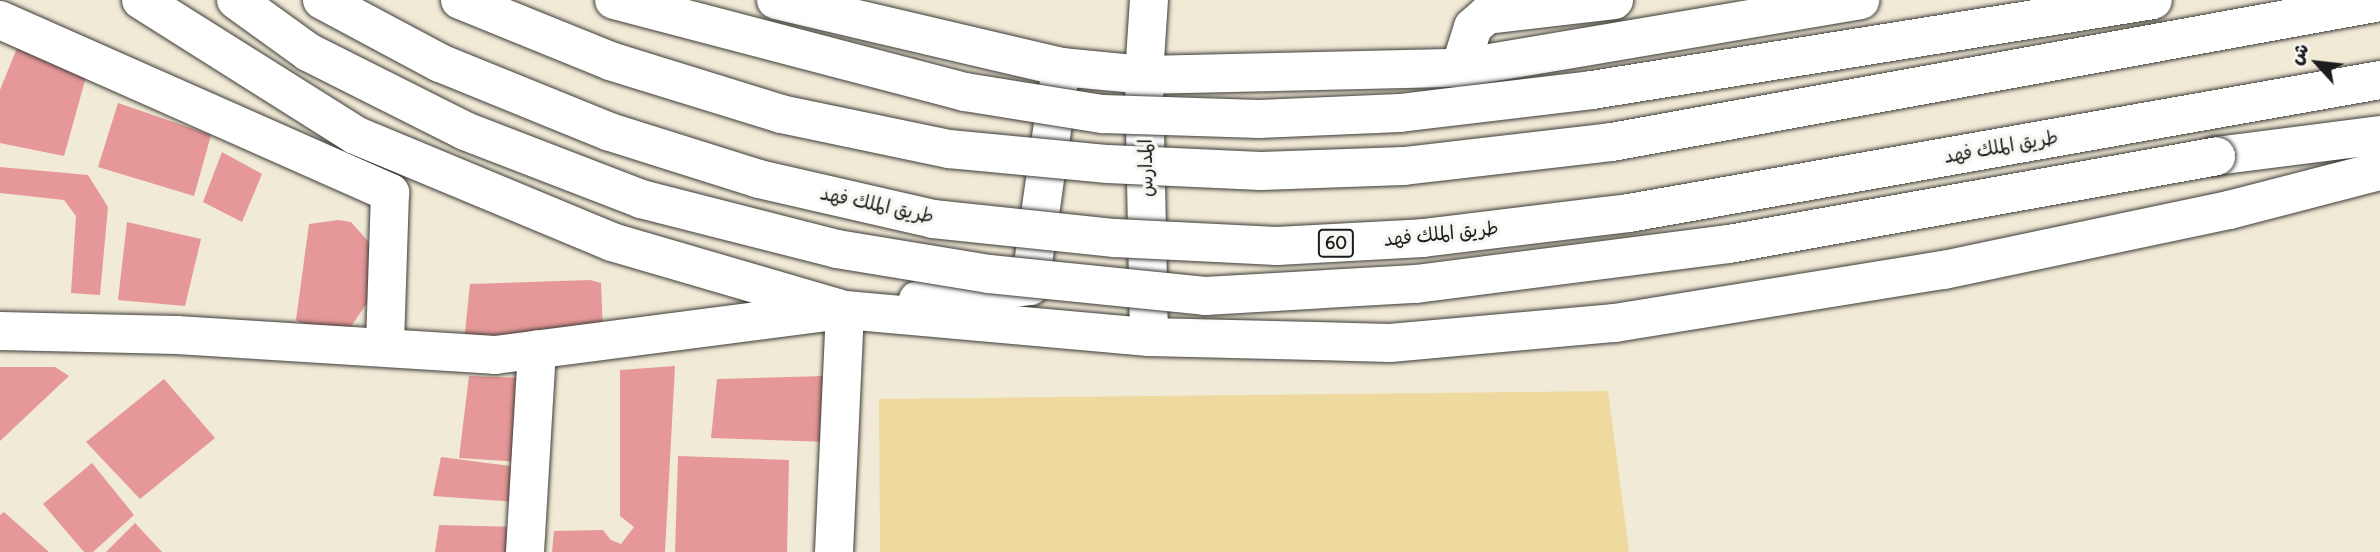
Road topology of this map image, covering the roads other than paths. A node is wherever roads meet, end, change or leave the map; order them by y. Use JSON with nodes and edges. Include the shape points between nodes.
{"nodes":[{"id":1,"x":141,"y":0,"type":"edge"},
{"id":2,"x":236,"y":0,"type":"edge"},
{"id":3,"x":322,"y":0,"type":"edge"},
{"id":4,"x":460,"y":0,"type":"edge"},
{"id":5,"x":614,"y":0,"type":"edge"},
{"id":6,"x":776,"y":0,"type":"edge"},
{"id":7,"x":1149,"y":0,"type":"edge"},
{"id":8,"x":1614,"y":0,"type":"edge"},
{"id":9,"x":1860,"y":0,"type":"edge"},
{"id":10,"x":2153,"y":0,"type":"edge"},
{"id":11,"x":2380,"y":2,"type":"edge"},
{"id":12,"x":1723,"y":12,"type":"edge"},
{"id":13,"x":0,"y":20,"type":"edge"},
{"id":14,"x":1061,"y":67,"type":"junction"},
{"id":15,"x":1460,"y":68,"type":"junction"},
{"id":16,"x":1144,"y":75,"type":"junction"},
{"id":17,"x":2380,"y":80,"type":"edge"},
{"id":18,"x":2380,"y":135,"type":"edge"},
{"id":19,"x":2380,"y":171,"type":"edge"},
{"id":20,"x":845,"y":310,"type":"junction"},
{"id":21,"x":0,"y":331,"type":"edge"},
{"id":22,"x":1149,"y":337,"type":"junction"},
{"id":23,"x":384,"y":345,"type":"junction"},
{"id":24,"x":537,"y":349,"type":"junction"},
{"id":25,"x":525,"y":552,"type":"edge"},
{"id":26,"x":834,"y":552,"type":"edge"}],
"edges":[{"from":1,"to":20,"type":"main road","via":[[355,135],[612,242]]},
{"from":2,"to":18,"type":"main road","bridge":true,"via":[[308,52],[465,131],[641,199],[837,249],[989,274],[1205,296],[1416,284],[1730,244],[2216,156]]},
{"from":3,"to":17,"type":"main road","name":"طريق الملك فهد","number":"60","bridge":true,"via":[[452,68],[610,132],[759,178],[933,219],[1115,238],[1277,246],[1423,238],[1629,213]]},
{"from":4,"to":11,"type":"main road","bridge":true,"via":[[610,61],[794,117],[949,149],[1108,164],[1261,171],[1404,166],[1612,142]]},
{"from":5,"to":10,"type":"main road","bridge":true,"via":[[965,92],[1103,114],[1259,119],[1400,113],[1592,90]]},
{"from":6,"to":14,"type":"main road"},
{"from":7,"to":16,"type":"main road","name":"المدارس"},
{"from":8,"to":15,"type":"main road","via":[[1487,15],[1473,27]]},
{"from":9,"to":12,"type":"main road"},
{"from":12,"to":15,"type":"main road"},
{"from":13,"to":23,"type":"main road","via":[[390,193]]},
{"from":14,"to":16,"type":"main road"},
{"from":14,"to":20,"type":"main road","via":[[1030,286]]},
{"from":15,"to":16,"type":"main road"},
{"from":16,"to":22,"type":"main road","name":"المدارس"},
{"from":19,"to":22,"type":"main road","via":[[2229,210],[1944,270],[1615,323],[1390,343]]},
{"from":20,"to":22,"type":"main road"},
{"from":20,"to":24,"type":"main road"},
{"from":20,"to":26,"type":"main road"},
{"from":21,"to":23,"type":"main road"},
{"from":23,"to":24,"type":"main road","via":[[495,355]]},
{"from":24,"to":25,"type":"main road"}]}
